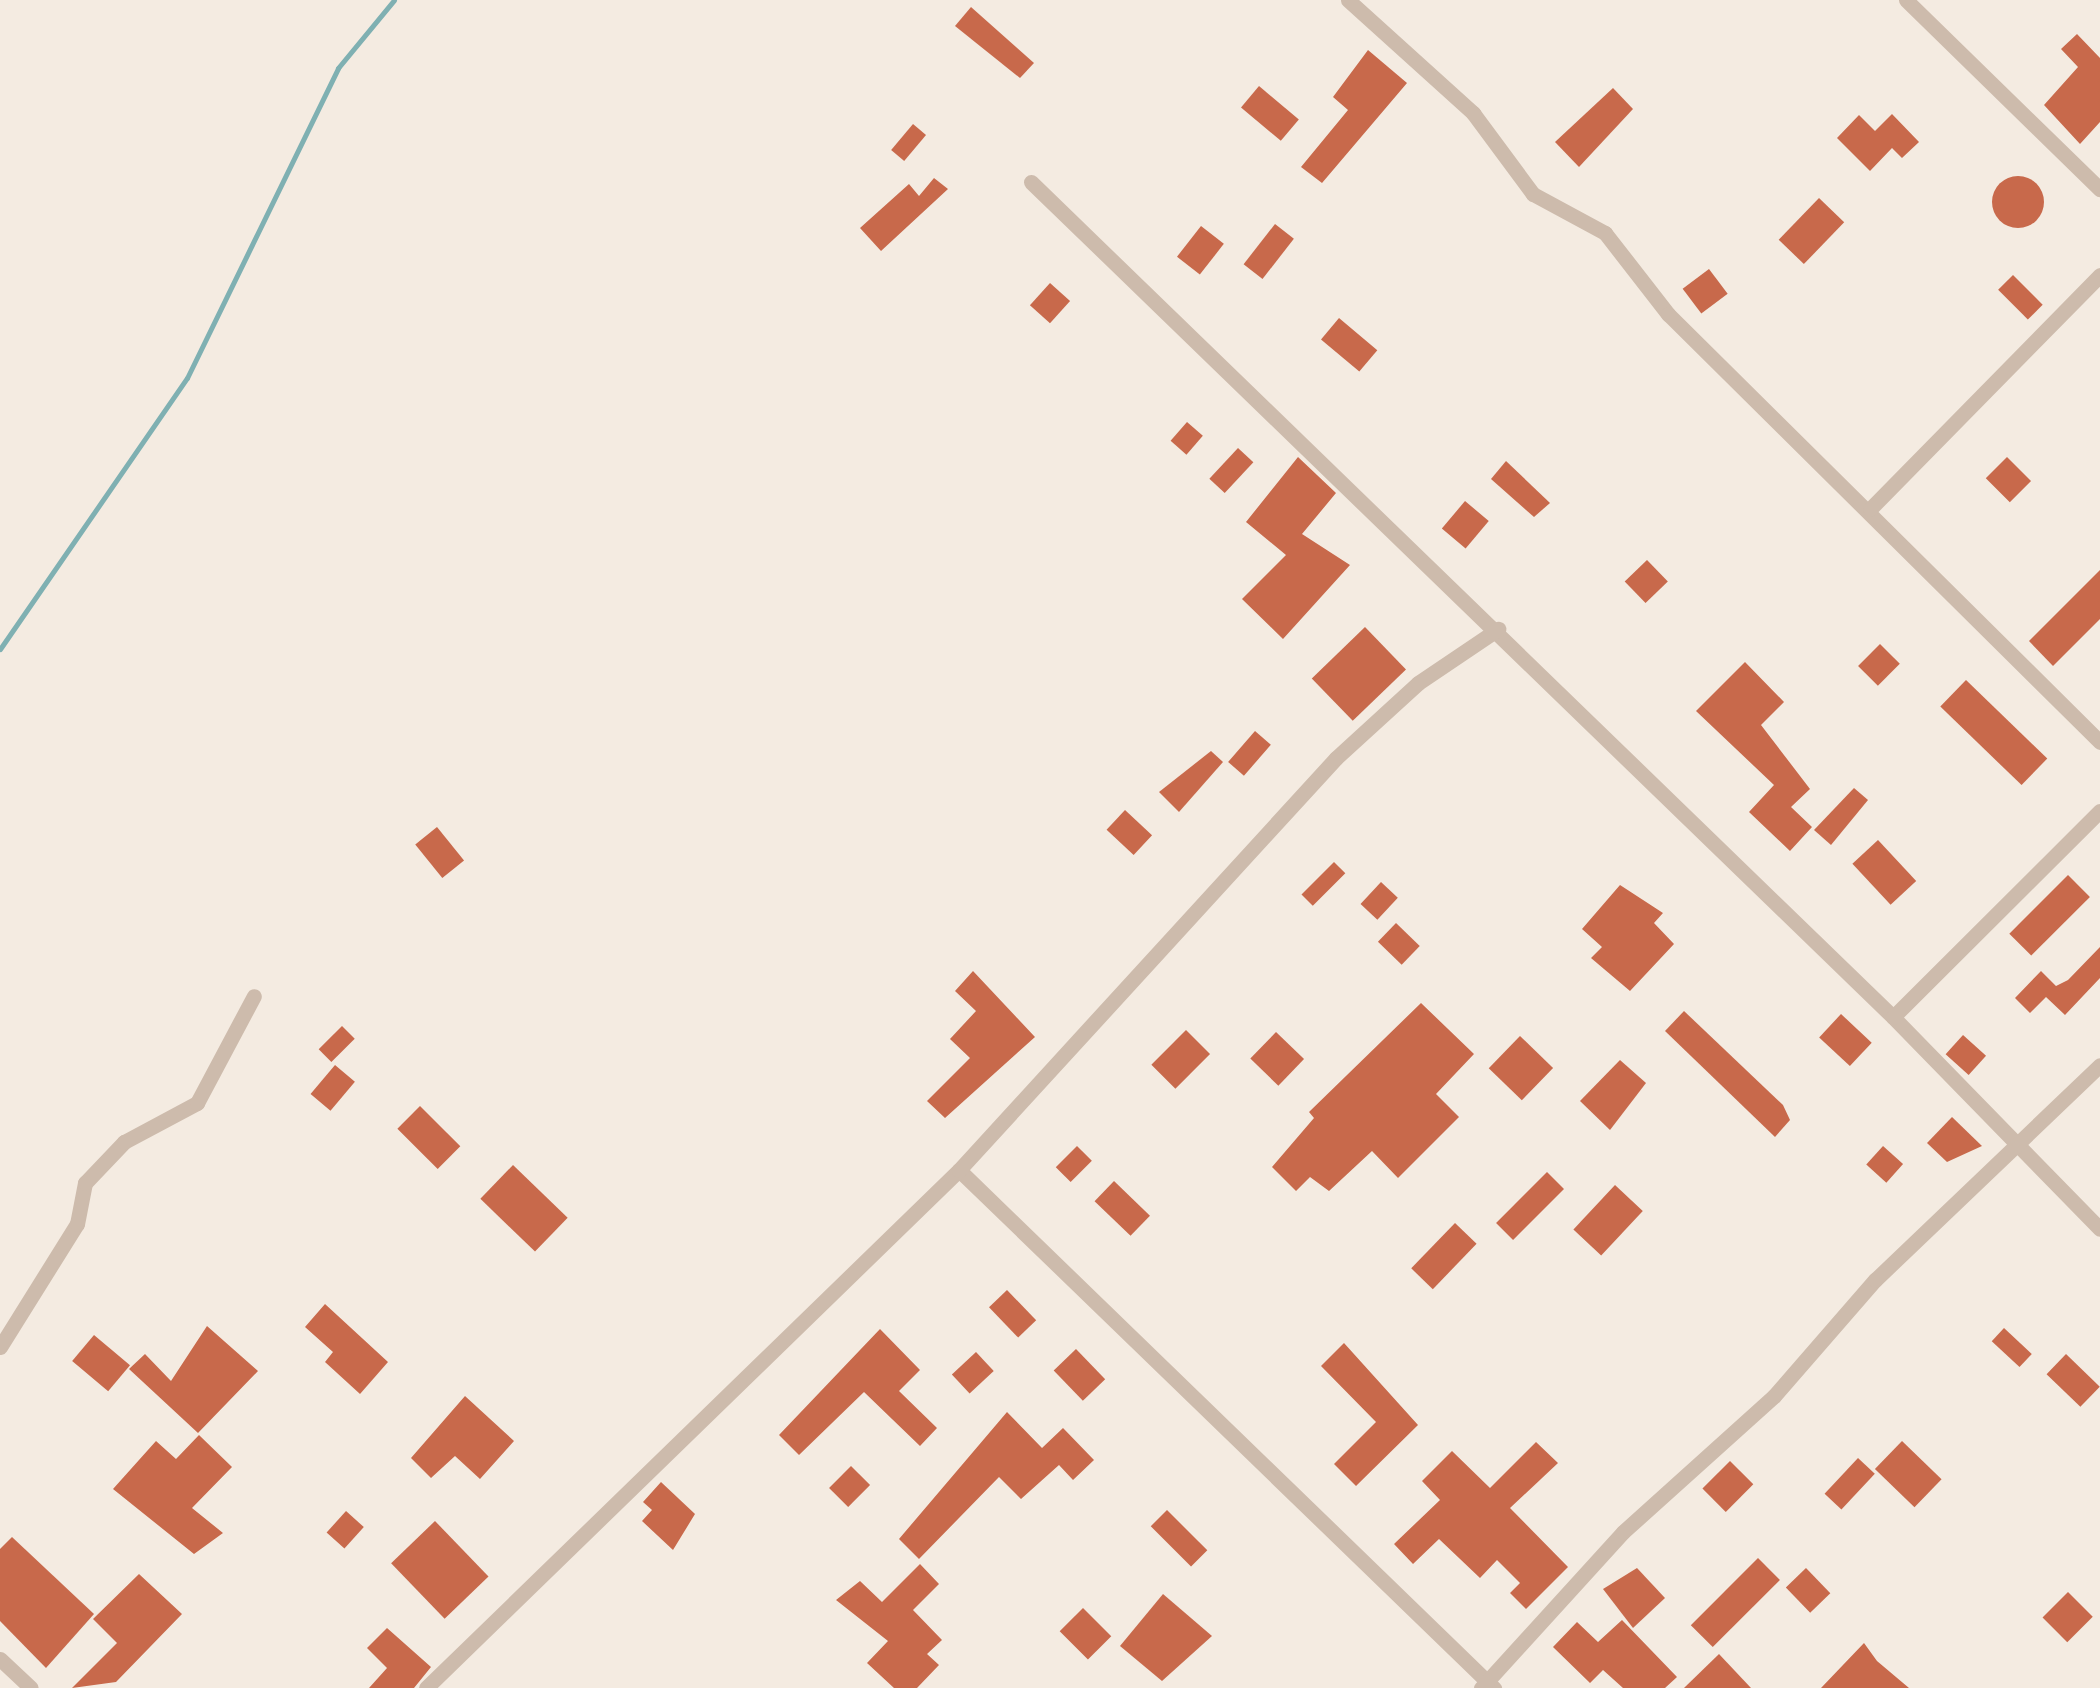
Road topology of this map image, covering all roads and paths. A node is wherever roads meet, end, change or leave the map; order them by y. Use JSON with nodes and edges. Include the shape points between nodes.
{"nodes":[{"id":1,"x":1348,"y":0,"type":"edge"},
{"id":2,"x":1906,"y":0,"type":"edge"},
{"id":3,"x":1031,"y":182,"type":"dead end"},
{"id":4,"x":2100,"y":190,"type":"edge"},
{"id":5,"x":2100,"y":274,"type":"edge"},
{"id":6,"x":1870,"y":509,"type":"junction"},
{"id":7,"x":1498,"y":629,"type":"junction"},
{"id":8,"x":2100,"y":742,"type":"edge"},
{"id":9,"x":2100,"y":811,"type":"edge"},
{"id":10,"x":254,"y":996,"type":"dead end"},
{"id":11,"x":1893,"y":1016,"type":"junction"},
{"id":12,"x":2100,"y":1065,"type":"edge"},
{"id":13,"x":2015,"y":1144,"type":"junction"},
{"id":14,"x":959,"y":1170,"type":"junction"},
{"id":15,"x":2100,"y":1230,"type":"edge"},
{"id":16,"x":0,"y":1346,"type":"edge"},
{"id":17,"x":0,"y":1659,"type":"edge"},
{"id":18,"x":1488,"y":1686,"type":"edge"},
{"id":19,"x":31,"y":1688,"type":"edge"},
{"id":20,"x":426,"y":1688,"type":"edge"}],
"edges":[{"from":1,"to":6,"type":"street","via":[[1473,113],[1533,194],[1605,233],[1668,314]]},
{"from":2,"to":4,"type":"street"},
{"from":3,"to":7,"type":"street"},
{"from":5,"to":6,"type":"street"},
{"from":6,"to":8,"type":"street"},
{"from":7,"to":11,"type":"street"},
{"from":7,"to":14,"type":"street","via":[[1418,683],[1336,758]]},
{"from":9,"to":11,"type":"street"},
{"from":10,"to":16,"type":"street","via":[[197,1103],[124,1142],[85,1183],[77,1224]]},
{"from":11,"to":13,"type":"street"},
{"from":12,"to":13,"type":"street"},
{"from":13,"to":15,"type":"street"},
{"from":13,"to":18,"type":"street","via":[[1774,1396],[1623,1532]]},
{"from":14,"to":18,"type":"street"},
{"from":14,"to":20,"type":"street"},
{"from":17,"to":19,"type":"street"}]}
